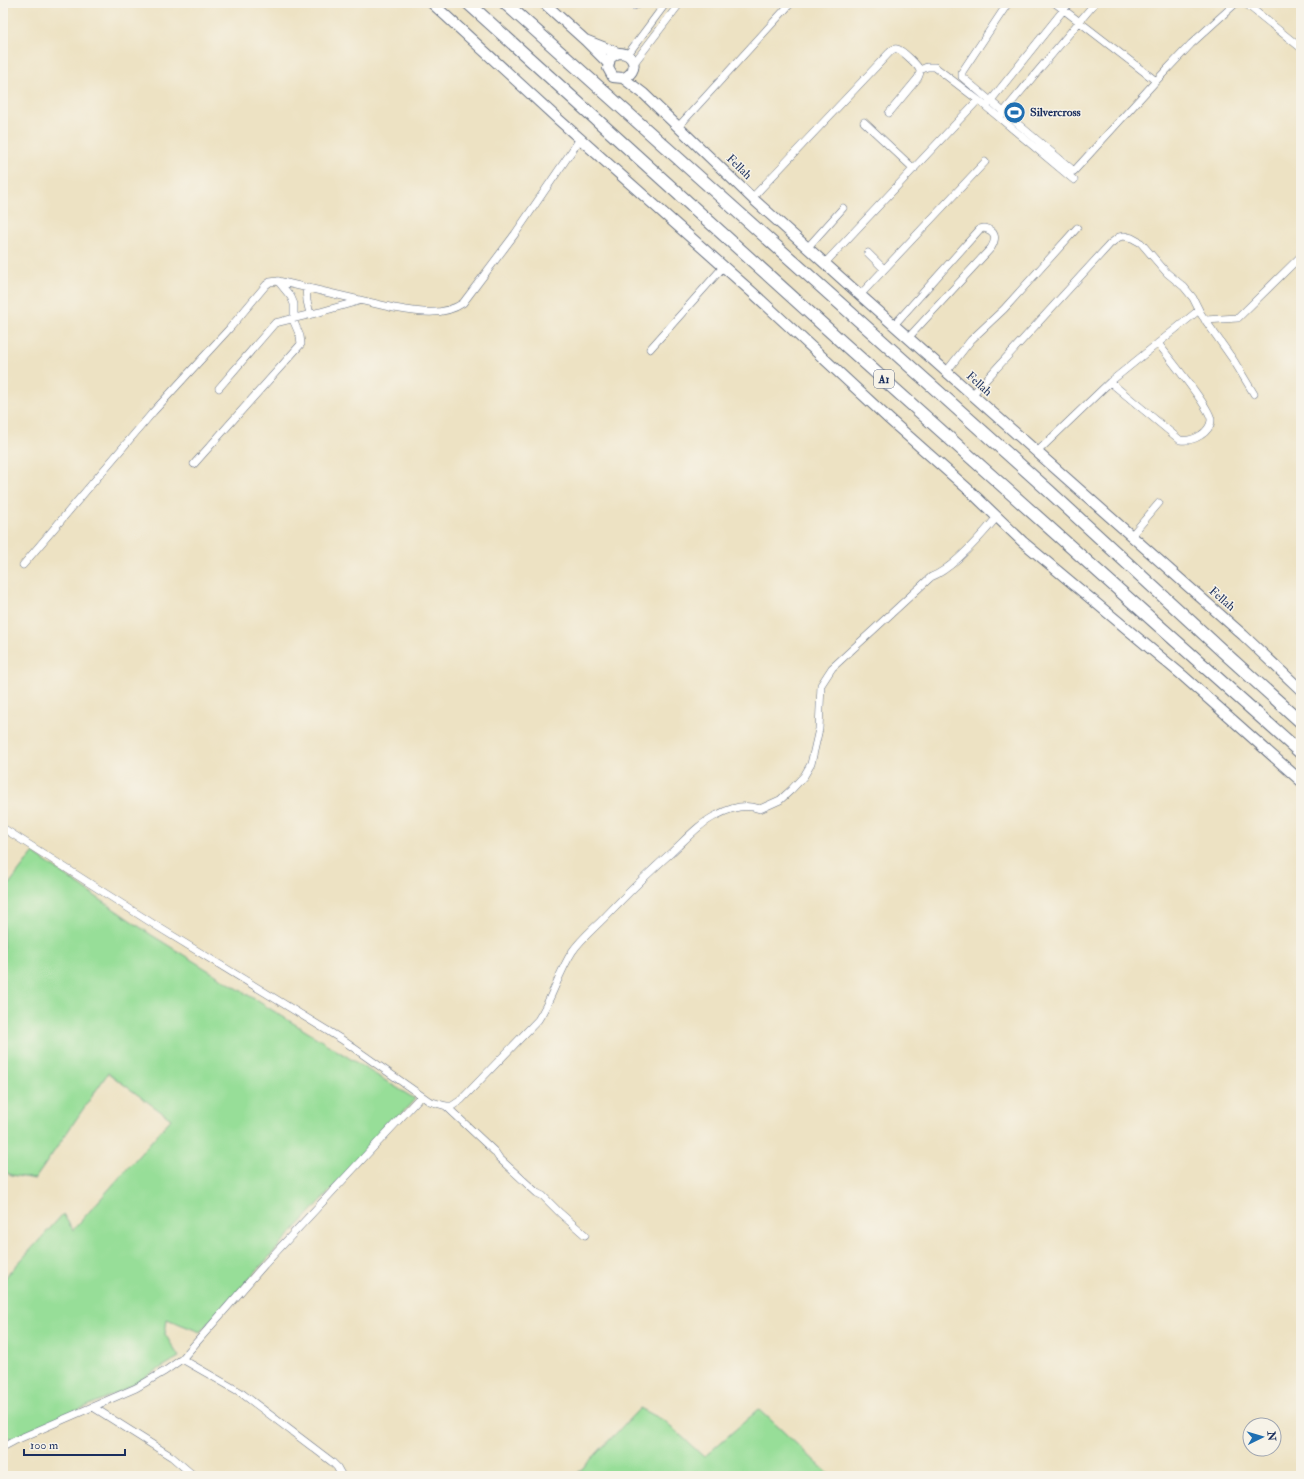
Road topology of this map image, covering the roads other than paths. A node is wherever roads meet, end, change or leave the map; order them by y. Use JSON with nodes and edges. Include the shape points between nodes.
{"nodes":[{"id":1,"x":432,"y":3,"type":"edge"},
{"id":2,"x":468,"y":3,"type":"edge"},
{"id":3,"x":505,"y":3,"type":"edge"},
{"id":4,"x":544,"y":3,"type":"edge"},
{"id":5,"x":628,"y":3,"type":"edge"},
{"id":6,"x":642,"y":3,"type":"edge"},
{"id":7,"x":666,"y":3,"type":"edge"},
{"id":8,"x":680,"y":3,"type":"edge"},
{"id":9,"x":791,"y":3,"type":"edge"},
{"id":10,"x":1008,"y":3,"type":"edge"},
{"id":11,"x":1055,"y":3,"type":"edge"},
{"id":12,"x":1069,"y":3,"type":"edge"},
{"id":13,"x":1095,"y":3,"type":"edge"},
{"id":14,"x":1236,"y":3,"type":"edge"},
{"id":15,"x":1245,"y":3,"type":"edge"},
{"id":16,"x":1064,"y":10,"type":"junction"},
{"id":17,"x":1079,"y":21,"type":"junction"},
{"id":18,"x":585,"y":40,"type":"junction"},
{"id":19,"x":1301,"y":48,"type":"edge"},
{"id":20,"x":623,"y":53,"type":"junction"},
{"id":21,"x":608,"y":63,"type":"junction"},
{"id":22,"x":633,"y":67,"type":"junction"},
{"id":23,"x":920,"y":70,"type":"junction"},
{"id":24,"x":623,"y":78,"type":"junction"},
{"id":25,"x":1156,"y":82,"type":"junction"},
{"id":26,"x":644,"y":94,"type":"junction"},
{"id":27,"x":978,"y":100,"type":"junction"},
{"id":28,"x":988,"y":104,"type":"junction"},
{"id":29,"x":889,"y":113,"type":"dead end"},
{"id":30,"x":1001,"y":115,"type":"junction"},
{"id":31,"x":864,"y":122,"type":"dead end"},
{"id":32,"x":678,"y":127,"type":"junction"},
{"id":33,"x":580,"y":139,"type":"junction"},
{"id":34,"x":985,"y":162,"type":"dead end"},
{"id":35,"x":914,"y":169,"type":"junction"},
{"id":36,"x":1074,"y":180,"type":"dead end"},
{"id":37,"x":752,"y":198,"type":"junction"},
{"id":38,"x":843,"y":208,"type":"dead end"},
{"id":39,"x":1077,"y":228,"type":"dead end"},
{"id":40,"x":808,"y":247,"type":"junction"},
{"id":41,"x":868,"y":253,"type":"dead end"},
{"id":42,"x":1301,"y":256,"type":"edge"},
{"id":43,"x":825,"y":263,"type":"junction"},
{"id":44,"x":724,"y":266,"type":"junction"},
{"id":45,"x":884,"y":269,"type":"junction"},
{"id":46,"x":278,"y":281,"type":"junction"},
{"id":47,"x":306,"y":288,"type":"junction"},
{"id":48,"x":860,"y":295,"type":"junction"},
{"id":49,"x":361,"y":301,"type":"junction"},
{"id":50,"x":1198,"y":310,"type":"junction"},
{"id":51,"x":310,"y":314,"type":"junction"},
{"id":52,"x":294,"y":318,"type":"junction"},
{"id":53,"x":1205,"y":320,"type":"junction"},
{"id":54,"x":894,"y":325,"type":"junction"},
{"id":55,"x":908,"y":338,"type":"junction"},
{"id":56,"x":1158,"y":343,"type":"junction"},
{"id":57,"x":650,"y":349,"type":"dead end"},
{"id":58,"x":946,"y":372,"type":"junction"},
{"id":59,"x":1110,"y":382,"type":"junction"},
{"id":60,"x":219,"y":388,"type":"dead end"},
{"id":61,"x":1254,"y":394,"type":"dead end"},
{"id":62,"x":972,"y":395,"type":"junction"},
{"id":63,"x":1037,"y":452,"type":"junction"},
{"id":64,"x":194,"y":464,"type":"dead end"},
{"id":65,"x":1159,"y":503,"type":"dead end"},
{"id":66,"x":997,"y":517,"type":"junction"},
{"id":67,"x":1131,"y":536,"type":"junction"},
{"id":68,"x":23,"y":565,"type":"dead end"},
{"id":69,"x":1301,"y":690,"type":"edge"},
{"id":70,"x":1301,"y":722,"type":"edge"},
{"id":71,"x":1301,"y":753,"type":"edge"},
{"id":72,"x":1301,"y":781,"type":"edge"},
{"id":73,"x":3,"y":828,"type":"edge"},
{"id":74,"x":421,"y":1096,"type":"junction"},
{"id":75,"x":446,"y":1106,"type":"junction"},
{"id":76,"x":585,"y":1235,"type":"dead end"},
{"id":77,"x":182,"y":1359,"type":"junction"},
{"id":78,"x":93,"y":1407,"type":"junction"},
{"id":79,"x":3,"y":1447,"type":"edge"},
{"id":80,"x":194,"y":1476,"type":"edge"},
{"id":81,"x":342,"y":1476,"type":"edge"}],
"edges":[{"from":1,"to":33,"type":"street"},
{"from":2,"to":71,"type":"highway","number":"A1"},
{"from":3,"to":70,"type":"highway","number":"A1","via":[[1055,496]]},
{"from":4,"to":18,"type":"street","name":"Fellah"},
{"from":5,"to":6,"type":"street","via":[[634,6]]},
{"from":7,"to":20,"type":"street"},
{"from":8,"to":22,"type":"street"},
{"from":9,"to":32,"type":"street"},
{"from":10,"to":28,"type":"street","via":[[962,72],[962,77]]},
{"from":11,"to":16,"type":"street"},
{"from":12,"to":16,"type":"street"},
{"from":13,"to":17,"type":"street"},
{"from":14,"to":25,"type":"street"},
{"from":15,"to":19,"type":"street"},
{"from":16,"to":17,"type":"street"},
{"from":16,"to":28,"type":"street"},
{"from":17,"to":25,"type":"street"},
{"from":17,"to":30,"type":"street"},
{"from":18,"to":20,"type":"street","name":"Fellah"},
{"from":18,"to":21,"type":"street","name":"Fellah"},
{"from":20,"to":21,"type":"street","via":[[610,58]]},
{"from":20,"to":22,"type":"street","name":"Fellah","via":[[632,58]]},
{"from":21,"to":24,"type":"street","name":"Fellah","via":[[613,76]]},
{"from":22,"to":24,"type":"street","via":[[631,74]]},
{"from":22,"to":26,"type":"street","name":"Fellah"},
{"from":23,"to":27,"type":"street","via":[[936,67]]},
{"from":23,"to":29,"type":"street","via":[[918,78]]},
{"from":23,"to":37,"type":"street","via":[[902,51],[893,49]]},
{"from":24,"to":26,"type":"street","name":"Fellah"},
{"from":25,"to":30,"type":"street","via":[[1074,171]]},
{"from":26,"to":32,"type":"street","name":"Fellah"},
{"from":27,"to":28,"type":"street"},
{"from":27,"to":35,"type":"street"},
{"from":28,"to":30,"type":"street"},
{"from":30,"to":36,"type":"street"},
{"from":31,"to":35,"type":"street"},
{"from":32,"to":37,"type":"street","name":"Fellah"},
{"from":33,"to":44,"type":"street"},
{"from":33,"to":49,"type":"street","via":[[515,234],[463,303],[449,310],[427,312]]},
{"from":34,"to":45,"type":"street"},
{"from":35,"to":43,"type":"street"},
{"from":37,"to":40,"type":"street","name":"Fellah"},
{"from":38,"to":40,"type":"street"},
{"from":39,"to":58,"type":"street","via":[[1004,309],[971,340]]},
{"from":40,"to":43,"type":"street","name":"Fellah"},
{"from":41,"to":45,"type":"street"},
{"from":42,"to":53,"type":"street","via":[[1238,318]]},
{"from":43,"to":48,"type":"street","name":"Fellah"},
{"from":44,"to":57,"type":"street"},
{"from":44,"to":66,"type":"street"},
{"from":45,"to":48,"type":"street"},
{"from":46,"to":47,"type":"street"},
{"from":46,"to":52,"type":"street","via":[[291,297],[295,307]]},
{"from":46,"to":68,"type":"street","via":[[266,285],[153,412]]},
{"from":47,"to":49,"type":"street"},
{"from":47,"to":51,"type":"street"},
{"from":48,"to":54,"type":"street","name":"Fellah"},
{"from":49,"to":51,"type":"street"},
{"from":50,"to":53,"type":"street"},
{"from":50,"to":56,"type":"street"},
{"from":50,"to":62,"type":"street","via":[[1190,294],[1167,273],[1141,243],[1132,238],[1119,237]]},
{"from":51,"to":52,"type":"street"},
{"from":52,"to":60,"type":"street","via":[[272,326]]},
{"from":52,"to":64,"type":"street","via":[[301,344]]},
{"from":53,"to":61,"type":"street"},
{"from":54,"to":55,"type":"street","name":"Fellah"},
{"from":54,"to":55,"type":"street","via":[[980,229],[991,231],[995,239],[990,248]]},
{"from":55,"to":58,"type":"street","name":"Fellah"},
{"from":56,"to":59,"type":"street"},
{"from":56,"to":59,"type":"street","via":[[1210,415],[1210,424],[1202,434],[1186,441],[1180,440]]},
{"from":58,"to":62,"type":"street","name":"Fellah"},
{"from":59,"to":63,"type":"street"},
{"from":62,"to":63,"type":"street","name":"Fellah"},
{"from":63,"to":67,"type":"street","name":"Fellah"},
{"from":65,"to":67,"type":"street"},
{"from":66,"to":72,"type":"street","via":[[1182,675]]},
{"from":66,"to":75,"type":"street","via":[[957,559],[942,572],[931,577],[832,668],[821,685],[819,729],[811,764],[791,790],[780,800],[760,809],[743,806],[715,815],[637,884],[573,951],[564,965],[545,1009],[533,1025],[461,1100],[452,1106]]},
{"from":67,"to":69,"type":"street","name":"Fellah"},
{"from":73,"to":74,"type":"street","via":[[341,1039]]},
{"from":74,"to":75,"type":"street"},
{"from":74,"to":77,"type":"street","via":[[264,1265]]},
{"from":75,"to":76,"type":"street"},
{"from":77,"to":78,"type":"street","via":[[136,1388]]},
{"from":77,"to":81,"type":"street","via":[[240,1392],[332,1462]]},
{"from":78,"to":79,"type":"street"},
{"from":78,"to":80,"type":"street","via":[[172,1457]]}]}
